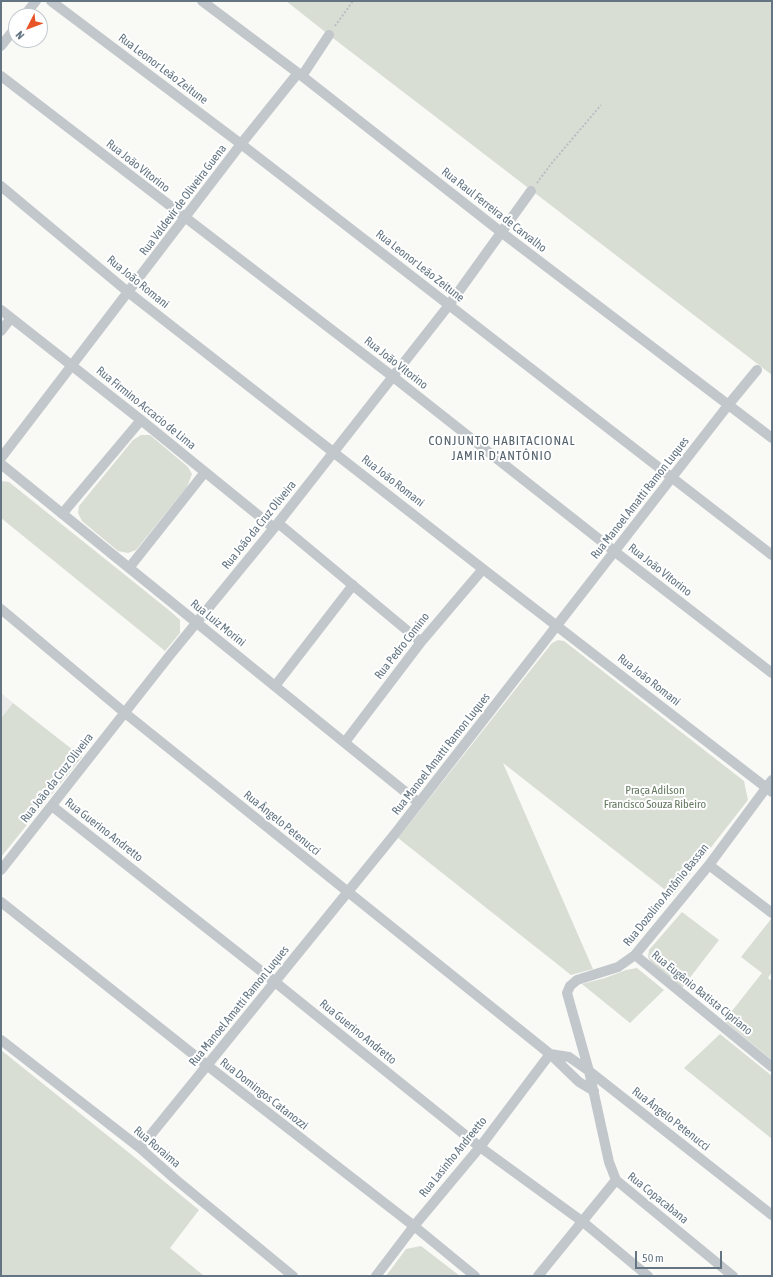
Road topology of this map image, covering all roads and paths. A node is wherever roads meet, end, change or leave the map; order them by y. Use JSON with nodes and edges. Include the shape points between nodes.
{"nodes":[{"id":1,"x":51,"y":1,"type":"edge"},
{"id":2,"x":202,"y":1,"type":"edge"},
{"id":3,"x":353,"y":1,"type":"edge"},
{"id":4,"x":328,"y":35,"type":"joint"},
{"id":5,"x":8,"y":37,"type":"edge"},
{"id":6,"x":1,"y":46,"type":"edge"},
{"id":7,"x":300,"y":74,"type":"junction"},
{"id":8,"x":1,"y":76,"type":"edge"},
{"id":9,"x":601,"y":105,"type":"dead end"},
{"id":10,"x":241,"y":144,"type":"junction"},
{"id":11,"x":1,"y":186,"type":"edge"},
{"id":12,"x":531,"y":191,"type":"joint"},
{"id":13,"x":185,"y":218,"type":"junction"},
{"id":14,"x":501,"y":232,"type":"junction"},
{"id":15,"x":128,"y":292,"type":"junction"},
{"id":16,"x":449,"y":305,"type":"junction"},
{"id":17,"x":1,"y":310,"type":"edge"},
{"id":18,"x":11,"y":318,"type":"junction"},
{"id":19,"x":1,"y":331,"type":"edge"},
{"id":20,"x":72,"y":365,"type":"junction"},
{"id":21,"x":757,"y":370,"type":"dead end"},
{"id":22,"x":392,"y":376,"type":"junction"},
{"id":23,"x":728,"y":404,"type":"junction"},
{"id":24,"x":141,"y":420,"type":"junction"},
{"id":25,"x":772,"y":438,"type":"edge"},
{"id":26,"x":334,"y":452,"type":"junction"},
{"id":27,"x":1,"y":458,"type":"edge"},
{"id":28,"x":1,"y":464,"type":"edge"},
{"id":29,"x":205,"y":472,"type":"junction"},
{"id":30,"x":672,"y":478,"type":"junction"},
{"id":31,"x":62,"y":514,"type":"junction"},
{"id":32,"x":276,"y":526,"type":"junction"},
{"id":33,"x":614,"y":551,"type":"junction"},
{"id":34,"x":772,"y":555,"type":"edge"},
{"id":35,"x":129,"y":568,"type":"junction"},
{"id":36,"x":483,"y":569,"type":"junction"},
{"id":37,"x":353,"y":585,"type":"junction"},
{"id":38,"x":1,"y":609,"type":"edge"},
{"id":39,"x":197,"y":622,"type":"junction"},
{"id":40,"x":558,"y":626,"type":"junction"},
{"id":41,"x":421,"y":642,"type":"junction"},
{"id":42,"x":772,"y":673,"type":"edge"},
{"id":43,"x":275,"y":686,"type":"junction"},
{"id":44,"x":125,"y":713,"type":"junction"},
{"id":45,"x":344,"y":742,"type":"junction"},
{"id":46,"x":770,"y":786,"type":"edge"},
{"id":47,"x":419,"y":803,"type":"junction"},
{"id":48,"x":52,"y":806,"type":"junction"},
{"id":49,"x":709,"y":865,"type":"junction"},
{"id":50,"x":1,"y":870,"type":"edge"},
{"id":51,"x":347,"y":892,"type":"junction"},
{"id":52,"x":1,"y":902,"type":"edge"},
{"id":53,"x":772,"y":913,"type":"edge"},
{"id":54,"x":635,"y":955,"type":"junction"},
{"id":55,"x":275,"y":982,"type":"junction"},
{"id":56,"x":1,"y":1040,"type":"edge"},
{"id":57,"x":550,"y":1054,"type":"junction"},
{"id":58,"x":208,"y":1066,"type":"junction"},
{"id":59,"x":772,"y":1067,"type":"edge"},
{"id":60,"x":589,"y":1071,"type":"junction"},
{"id":61,"x":594,"y":1091,"type":"junction"},
{"id":62,"x":480,"y":1147,"type":"junction"},
{"id":63,"x":140,"y":1148,"type":"junction"},
{"id":64,"x":616,"y":1180,"type":"junction"},
{"id":65,"x":772,"y":1215,"type":"edge"},
{"id":66,"x":582,"y":1222,"type":"junction"},
{"id":67,"x":414,"y":1226,"type":"junction"},
{"id":68,"x":293,"y":1276,"type":"edge"},
{"id":69,"x":376,"y":1276,"type":"edge"},
{"id":70,"x":475,"y":1276,"type":"edge"},
{"id":71,"x":538,"y":1276,"type":"edge"},
{"id":72,"x":648,"y":1276,"type":"edge"},
{"id":73,"x":733,"y":1276,"type":"edge"}],
"edges":[{"from":1,"to":10,"type":"street","name":"Rua Leonor Leão Zeitune"},
{"from":2,"to":7,"type":"street","name":"Rua Raul Ferreira de Carvalho"},
{"from":3,"to":4,"type":"path"},
{"from":4,"to":7,"type":"street","name":"Rua Valdevir de Oliveira Guena"},
{"from":5,"to":6,"type":"street"},
{"from":7,"to":10,"type":"street","name":"Rua Valdevir de Oliveira Guena"},
{"from":7,"to":14,"type":"street","name":"Rua Raul Ferreira de Carvalho"},
{"from":8,"to":13,"type":"street","name":"Rua João Vitorino"},
{"from":9,"to":12,"type":"path"},
{"from":10,"to":13,"type":"street","name":"Rua Valdevir de Oliveira Guena"},
{"from":10,"to":16,"type":"street","name":"Rua Leonor Leão Zeitune"},
{"from":11,"to":15,"type":"street","name":"Rua João Romani"},
{"from":12,"to":14,"type":"street","name":"Rua João da Cruz Oliveira"},
{"from":13,"to":15,"type":"street","name":"Rua Valdevir de Oliveira Guena"},
{"from":13,"to":22,"type":"street","name":"Rua João Vitorino"},
{"from":14,"to":16,"type":"street","name":"Rua João da Cruz Oliveira"},
{"from":14,"to":23,"type":"street","name":"Rua Raul Ferreira de Carvalho"},
{"from":15,"to":20,"type":"street","name":"Rua Valdevir de Oliveira Guena"},
{"from":15,"to":26,"type":"street","name":"Rua João Romani"},
{"from":16,"to":22,"type":"street","name":"Rua João da Cruz Oliveira"},
{"from":16,"to":30,"type":"street","name":"Rua Leonor Leão Zeitune"},
{"from":17,"to":18,"type":"street","name":"Rua Firmino Accacio de Lima"},
{"from":18,"to":19,"type":"street"},
{"from":18,"to":20,"type":"street","name":"Rua Firmino Accacio de Lima"},
{"from":20,"to":24,"type":"street","name":"Rua Firmino Accacio de Lima"},
{"from":20,"to":27,"type":"street","name":"Rua Valdevir de Oliveira Guena"},
{"from":21,"to":23,"type":"street","name":"Rua Manoel Amatti Ramon Luques"},
{"from":22,"to":26,"type":"street","name":"Rua João da Cruz Oliveira"},
{"from":22,"to":33,"type":"street","name":"Rua João Vitorino"},
{"from":23,"to":25,"type":"street","name":"Rua Raul Ferreira de Carvalho"},
{"from":23,"to":30,"type":"street","name":"Rua Manoel Amatti Ramon Luques"},
{"from":24,"to":29,"type":"street","name":"Rua Firmino Accacio de Lima"},
{"from":24,"to":31,"type":"street"},
{"from":26,"to":32,"type":"street","name":"Rua João da Cruz Oliveira"},
{"from":26,"to":36,"type":"street","name":"Rua João Romani"},
{"from":28,"to":31,"type":"street","name":"Rua Luiz Morini"},
{"from":29,"to":32,"type":"street","name":"Rua Firmino Accacio de Lima"},
{"from":29,"to":35,"type":"street"},
{"from":30,"to":33,"type":"street","name":"Rua Manoel Amatti Ramon Luques"},
{"from":30,"to":34,"type":"street","name":"Rua Leonor Leão Zeitune"},
{"from":31,"to":35,"type":"street","name":"Rua Luiz Morini"},
{"from":32,"to":37,"type":"street","name":"Rua Firmino Accacio de Lima"},
{"from":32,"to":39,"type":"street","name":"Rua João da Cruz Oliveira"},
{"from":33,"to":40,"type":"street","name":"Rua Manoel Amatti Ramon Luques"},
{"from":33,"to":42,"type":"street","name":"Rua João Vitorino"},
{"from":35,"to":39,"type":"street","name":"Rua Luiz Morini"},
{"from":36,"to":40,"type":"street","name":"Rua João Romani"},
{"from":36,"to":41,"type":"street","name":"Rua Pedro Comino"},
{"from":37,"to":41,"type":"street","name":"Rua Firmino Accacio de Lima"},
{"from":37,"to":43,"type":"street"},
{"from":38,"to":44,"type":"street","name":"Rua Ângelo Petenucci"},
{"from":39,"to":43,"type":"street","name":"Rua Luiz Morini"},
{"from":39,"to":44,"type":"street","name":"Rua João da Cruz Oliveira"},
{"from":40,"to":46,"type":"street","name":"Rua João Romani"},
{"from":40,"to":47,"type":"street","name":"Rua Manoel Amatti Ramon Luques"},
{"from":41,"to":45,"type":"street","name":"Rua Pedro Comino"},
{"from":43,"to":45,"type":"street","name":"Rua Luiz Morini"},
{"from":44,"to":48,"type":"street","name":"Rua João da Cruz Oliveira"},
{"from":44,"to":51,"type":"street","name":"Rua Ângelo Petenucci"},
{"from":45,"to":47,"type":"street","name":"Rua Luiz Morini"},
{"from":46,"to":49,"type":"street","name":"Rua Dozolino Antônio Bassan"},
{"from":47,"to":51,"type":"street","name":"Rua Manoel Amatti Ramon Luques"},
{"from":48,"to":50,"type":"street","name":"Rua João da Cruz Oliveira"},
{"from":48,"to":55,"type":"street","name":"Rua Guerino Andretto"},
{"from":49,"to":53,"type":"street"},
{"from":49,"to":54,"type":"street","name":"Rua Dozolino Antônio Bassan"},
{"from":51,"to":55,"type":"street","name":"Rua Manoel Amatti Ramon Luques"},
{"from":51,"to":57,"type":"street","name":"Rua Ângelo Petenucci"},
{"from":52,"to":58,"type":"street","name":"Rua Domingos Catanozzi"},
{"from":54,"to":59,"type":"street","name":"Rua Eugênio Batista Cipriano"},
{"from":54,"to":60,"type":"street","name":"Rua Dozolino Antônio Bassan","via":[[618,967],[577,980],[570,986],[570,1004]]},
{"from":55,"to":58,"type":"street","name":"Rua Manoel Amatti Ramon Luques"},
{"from":55,"to":62,"type":"street","name":"Rua Guerino Andretto"},
{"from":56,"to":63,"type":"street","name":"Rua Roraima"},
{"from":57,"to":60,"type":"street","name":"Rua Ângelo Petenucci","via":[[570,1057]]},
{"from":57,"to":61,"type":"street","name":"Rua Ângelo Petenucci","via":[[579,1082]]},
{"from":57,"to":62,"type":"street","name":"Rua Lasinho Andreetto"},
{"from":58,"to":63,"type":"street","name":"Rua Manoel Amatti Ramon Luques"},
{"from":58,"to":67,"type":"street","name":"Rua Domingos Catanozzi"},
{"from":60,"to":61,"type":"street","name":"Rua Copacabana"},
{"from":60,"to":65,"type":"street","name":"Rua Ângelo Petenucci"},
{"from":61,"to":64,"type":"street","name":"Rua Copacabana","via":[[609,1162]]},
{"from":62,"to":66,"type":"street","name":"Rua Guerino Andretto"},
{"from":62,"to":67,"type":"street","name":"Rua Lasinho Andreetto"},
{"from":63,"to":68,"type":"street","name":"Rua Roraima"},
{"from":64,"to":66,"type":"street"},
{"from":64,"to":73,"type":"street","name":"Rua Copacabana"},
{"from":66,"to":71,"type":"street"},
{"from":66,"to":72,"type":"street","name":"Rua Guerino Andretto"},
{"from":67,"to":69,"type":"street","name":"Rua Lasinho Andreetto"},
{"from":67,"to":70,"type":"street","name":"Rua Domingos Catanozzi"}]}
